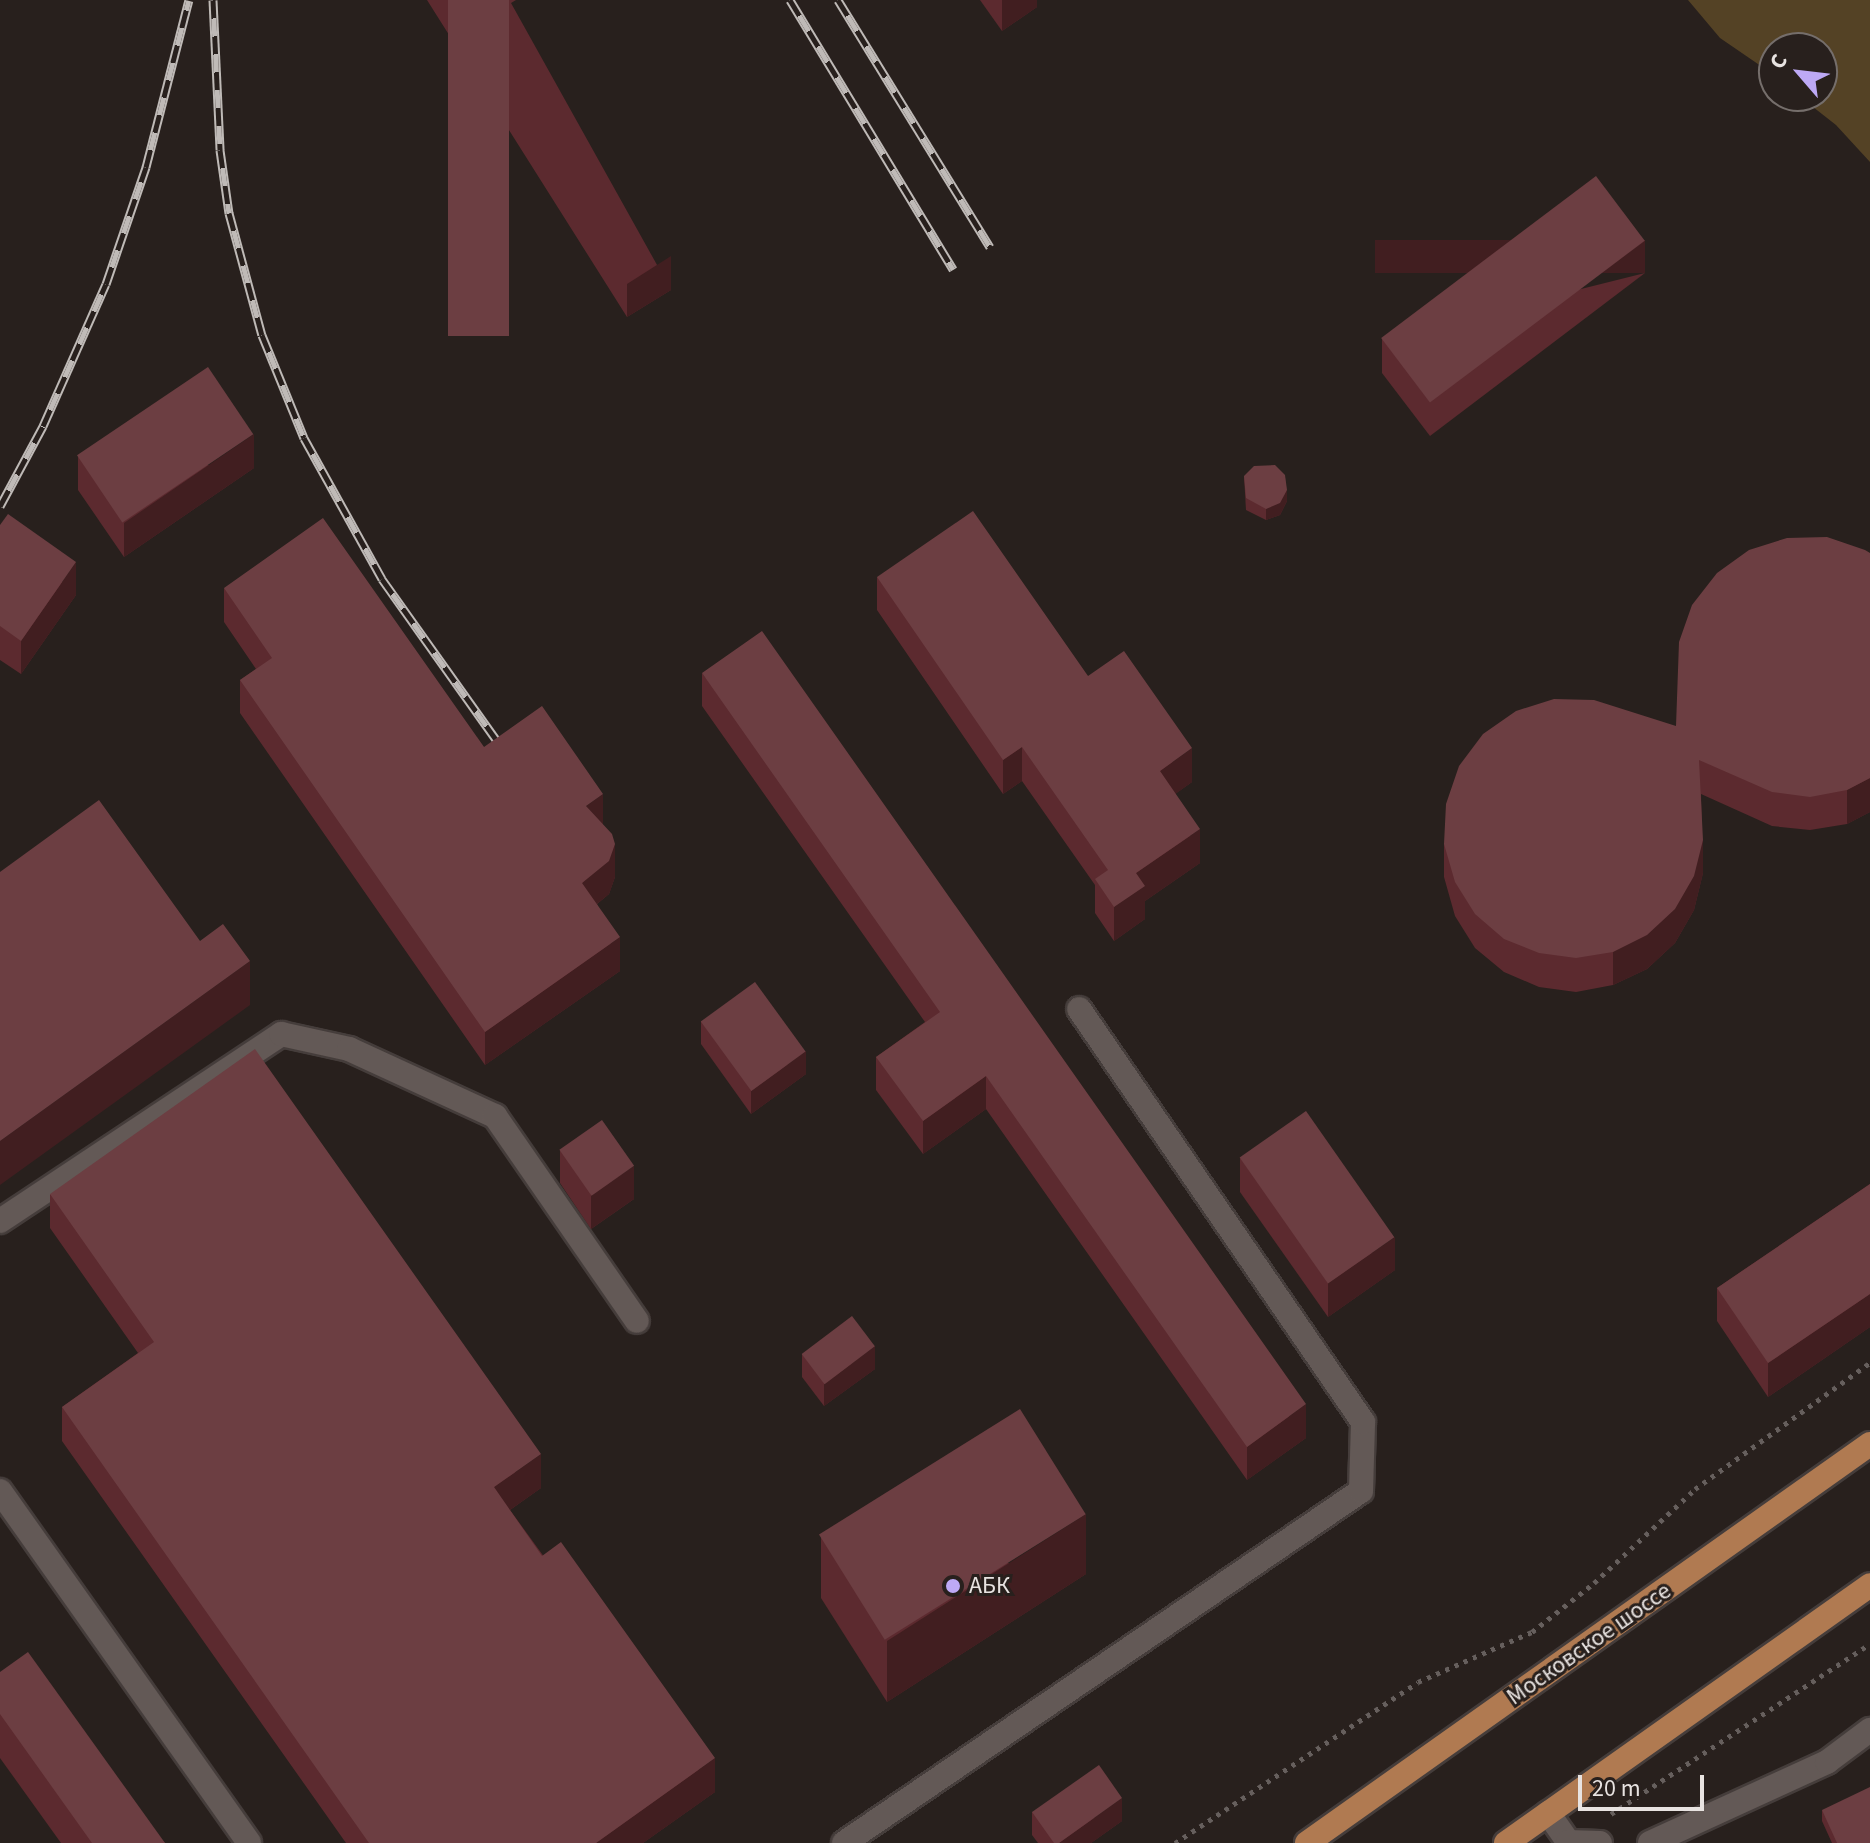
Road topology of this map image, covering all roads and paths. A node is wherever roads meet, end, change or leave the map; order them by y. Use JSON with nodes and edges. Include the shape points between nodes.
{"nodes":[{"id":1,"x":1079,"y":1009,"type":"dead end"},
{"id":2,"x":0,"y":1221,"type":"edge"},
{"id":3,"x":637,"y":1321,"type":"dead end"},
{"id":4,"x":1870,"y":1363,"type":"edge"},
{"id":5,"x":1870,"y":1444,"type":"edge"},
{"id":6,"x":0,"y":1491,"type":"edge"},
{"id":7,"x":1870,"y":1585,"type":"edge"},
{"id":8,"x":1870,"y":1644,"type":"edge"},
{"id":9,"x":1870,"y":1730,"type":"edge"},
{"id":10,"x":1548,"y":1813,"type":"junction"},
{"id":11,"x":861,"y":1838,"type":"edge"},
{"id":12,"x":249,"y":1843,"type":"edge"},
{"id":13,"x":1175,"y":1843,"type":"edge"},
{"id":14,"x":1307,"y":1843,"type":"edge"},
{"id":15,"x":1506,"y":1843,"type":"edge"},
{"id":16,"x":1569,"y":1843,"type":"edge"},
{"id":17,"x":1600,"y":1843,"type":"edge"},
{"id":18,"x":1650,"y":1843,"type":"edge"}],
"edges":[{"from":1,"to":11,"type":"lane","via":[[1363,1422],[1361,1491]]},
{"from":2,"to":3,"type":"lane","via":[[281,1034],[349,1049],[495,1116]]},
{"from":4,"to":13,"type":"path","via":[[1695,1489],[1594,1583],[1532,1632],[1418,1682]]},
{"from":5,"to":14,"type":"main road","name":"Московское шоссе"},
{"from":6,"to":12,"type":"lane"},
{"from":7,"to":10,"type":"main road"},
{"from":8,"to":16,"type":"path"},
{"from":9,"to":18,"type":"lane","via":[[1827,1762]]},
{"from":10,"to":15,"type":"main road"},
{"from":10,"to":16,"type":"lane"},
{"from":16,"to":17,"type":"lane"}]}
